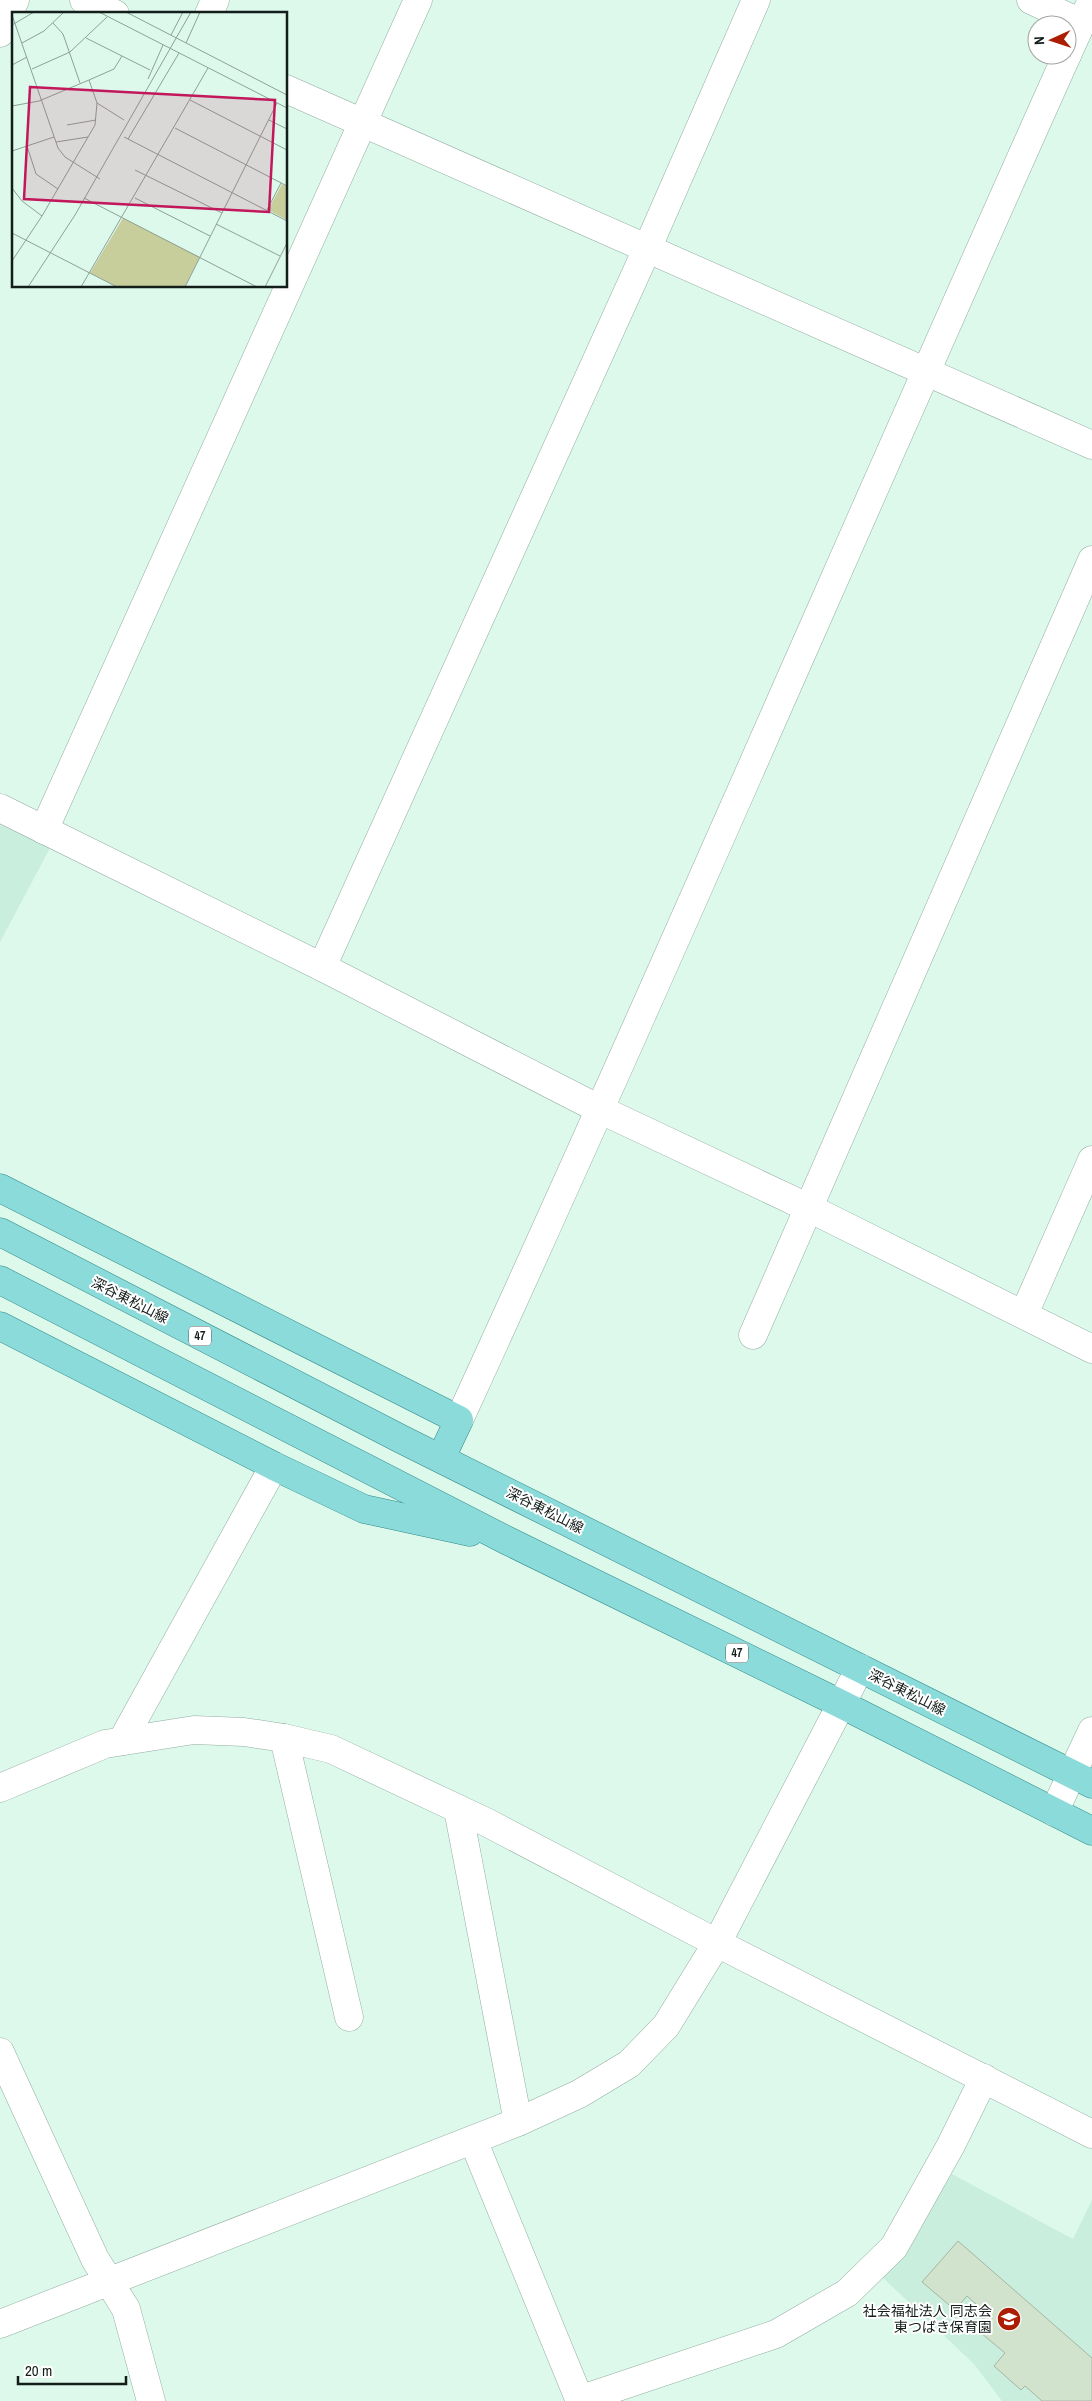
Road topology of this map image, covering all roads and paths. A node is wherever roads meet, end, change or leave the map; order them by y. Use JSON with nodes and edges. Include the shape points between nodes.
{"nodes":[{"id":1,"x":15,"y":0,"type":"edge"},
{"id":2,"x":84,"y":0,"type":"edge"},
{"id":3,"x":215,"y":0,"type":"edge"},
{"id":4,"x":418,"y":0,"type":"edge"},
{"id":5,"x":756,"y":0,"type":"edge"},
{"id":6,"x":1032,"y":0,"type":"edge"},
{"id":7,"x":1086,"y":11,"type":"edge"},
{"id":8,"x":111,"y":12,"type":"edge"},
{"id":9,"x":210,"y":12,"type":"edge"},
{"id":10,"x":1077,"y":32,"type":"edge"},
{"id":11,"x":0,"y":33,"type":"edge"},
{"id":12,"x":1063,"y":65,"type":"edge"},
{"id":13,"x":288,"y":90,"type":"edge"},
{"id":14,"x":364,"y":124,"type":"junction"},
{"id":15,"x":647,"y":248,"type":"junction"},
{"id":16,"x":925,"y":371,"type":"junction"},
{"id":17,"x":1092,"y":445,"type":"edge"},
{"id":18,"x":1092,"y":560,"type":"edge"},
{"id":19,"x":0,"y":808,"type":"edge"},
{"id":20,"x":44,"y":830,"type":"junction"},
{"id":21,"x":322,"y":967,"type":"junction"},
{"id":22,"x":601,"y":1110,"type":"junction"},
{"id":23,"x":1092,"y":1160,"type":"edge"},
{"id":24,"x":0,"y":1188,"type":"edge"},
{"id":25,"x":809,"y":1208,"type":"junction"},
{"id":26,"x":0,"y":1232,"type":"edge"},
{"id":27,"x":0,"y":1280,"type":"edge"},
{"id":28,"x":1024,"y":1314,"type":"junction"},
{"id":29,"x":0,"y":1326,"type":"edge"},
{"id":30,"x":753,"y":1336,"type":"dead end"},
{"id":31,"x":1092,"y":1350,"type":"edge"},
{"id":32,"x":459,"y":1420,"type":"junction"},
{"id":33,"x":441,"y":1458,"type":"junction"},
{"id":34,"x":274,"y":1466,"type":"junction"},
{"id":35,"x":508,"y":1541,"type":"junction"},
{"id":36,"x":860,"y":1668,"type":"junction"},
{"id":37,"x":841,"y":1704,"type":"junction"},
{"id":38,"x":1092,"y":1731,"type":"edge"},
{"id":39,"x":284,"y":1738,"type":"junction"},
{"id":40,"x":122,"y":1741,"type":"junction"},
{"id":41,"x":1082,"y":1779,"type":"edge"},
{"id":42,"x":0,"y":1788,"type":"edge"},
{"id":43,"x":458,"y":1809,"type":"junction"},
{"id":44,"x":1054,"y":1812,"type":"junction"},
{"id":45,"x":1092,"y":1831,"type":"edge"},
{"id":46,"x":717,"y":1944,"type":"junction"},
{"id":47,"x":349,"y":2017,"type":"dead end"},
{"id":48,"x":0,"y":2052,"type":"edge"},
{"id":49,"x":984,"y":2078,"type":"junction"},
{"id":50,"x":518,"y":2122,"type":"junction"},
{"id":51,"x":1092,"y":2134,"type":"edge"},
{"id":52,"x":473,"y":2140,"type":"junction"},
{"id":53,"x":109,"y":2281,"type":"junction"},
{"id":54,"x":0,"y":2324,"type":"edge"},
{"id":55,"x":579,"y":2400,"type":"edge"},
{"id":56,"x":151,"y":2401,"type":"edge"}],
"edges":[{"from":1,"to":11,"type":"street"},
{"from":2,"to":8,"type":"street"},
{"from":3,"to":9,"type":"street"},
{"from":4,"to":14,"type":"street"},
{"from":5,"to":15,"type":"street"},
{"from":6,"to":7,"type":"street"},
{"from":7,"to":10,"type":"street"},
{"from":12,"to":16,"type":"street"},
{"from":13,"to":14,"type":"street"},
{"from":14,"to":15,"type":"street"},
{"from":14,"to":20,"type":"street"},
{"from":15,"to":16,"type":"street"},
{"from":15,"to":21,"type":"street"},
{"from":16,"to":17,"type":"street"},
{"from":16,"to":22,"type":"street"},
{"from":18,"to":25,"type":"street"},
{"from":19,"to":20,"type":"street"},
{"from":20,"to":21,"type":"street"},
{"from":21,"to":22,"type":"street"},
{"from":22,"to":25,"type":"street"},
{"from":22,"to":32,"type":"street"},
{"from":23,"to":28,"type":"street"},
{"from":24,"to":32,"type":"main road"},
{"from":25,"to":28,"type":"street"},
{"from":25,"to":30,"type":"street"},
{"from":26,"to":33,"type":"main road","name":"深谷東松山線","number":"47"},
{"from":27,"to":35,"type":"main road","number":"47"},
{"from":28,"to":31,"type":"street"},
{"from":29,"to":34,"type":"main road"},
{"from":32,"to":33,"type":"main road"},
{"from":33,"to":36,"type":"main road","name":"深谷東松山線","number":"47"},
{"from":34,"to":35,"type":"main road","via":[[364,1509]]},
{"from":34,"to":40,"type":"street"},
{"from":35,"to":37,"type":"main road","number":"47"},
{"from":36,"to":37,"type":"street"},
{"from":36,"to":41,"type":"main road","name":"深谷東松山線","number":"47"},
{"from":37,"to":44,"type":"main road","number":"47"},
{"from":37,"to":46,"type":"street"},
{"from":38,"to":41,"type":"street"},
{"from":39,"to":40,"type":"street","via":[[194,1730]]},
{"from":39,"to":43,"type":"street","via":[[331,1749]]},
{"from":39,"to":47,"type":"street"},
{"from":40,"to":42,"type":"street","via":[[105,1744]]},
{"from":41,"to":44,"type":"street"},
{"from":43,"to":46,"type":"street"},
{"from":43,"to":50,"type":"street"},
{"from":44,"to":45,"type":"main road","number":"47"},
{"from":46,"to":49,"type":"street"},
{"from":46,"to":50,"type":"street","via":[[666,2026],[628,2064],[579,2094]]},
{"from":48,"to":53,"type":"street","via":[[95,2259]]},
{"from":49,"to":51,"type":"street"},
{"from":49,"to":55,"type":"street","via":[[894,2247],[848,2292],[776,2334]]},
{"from":50,"to":52,"type":"street"},
{"from":52,"to":53,"type":"street"},
{"from":52,"to":55,"type":"street"},
{"from":53,"to":54,"type":"street"},
{"from":53,"to":56,"type":"street","via":[[126,2309]]}]}
